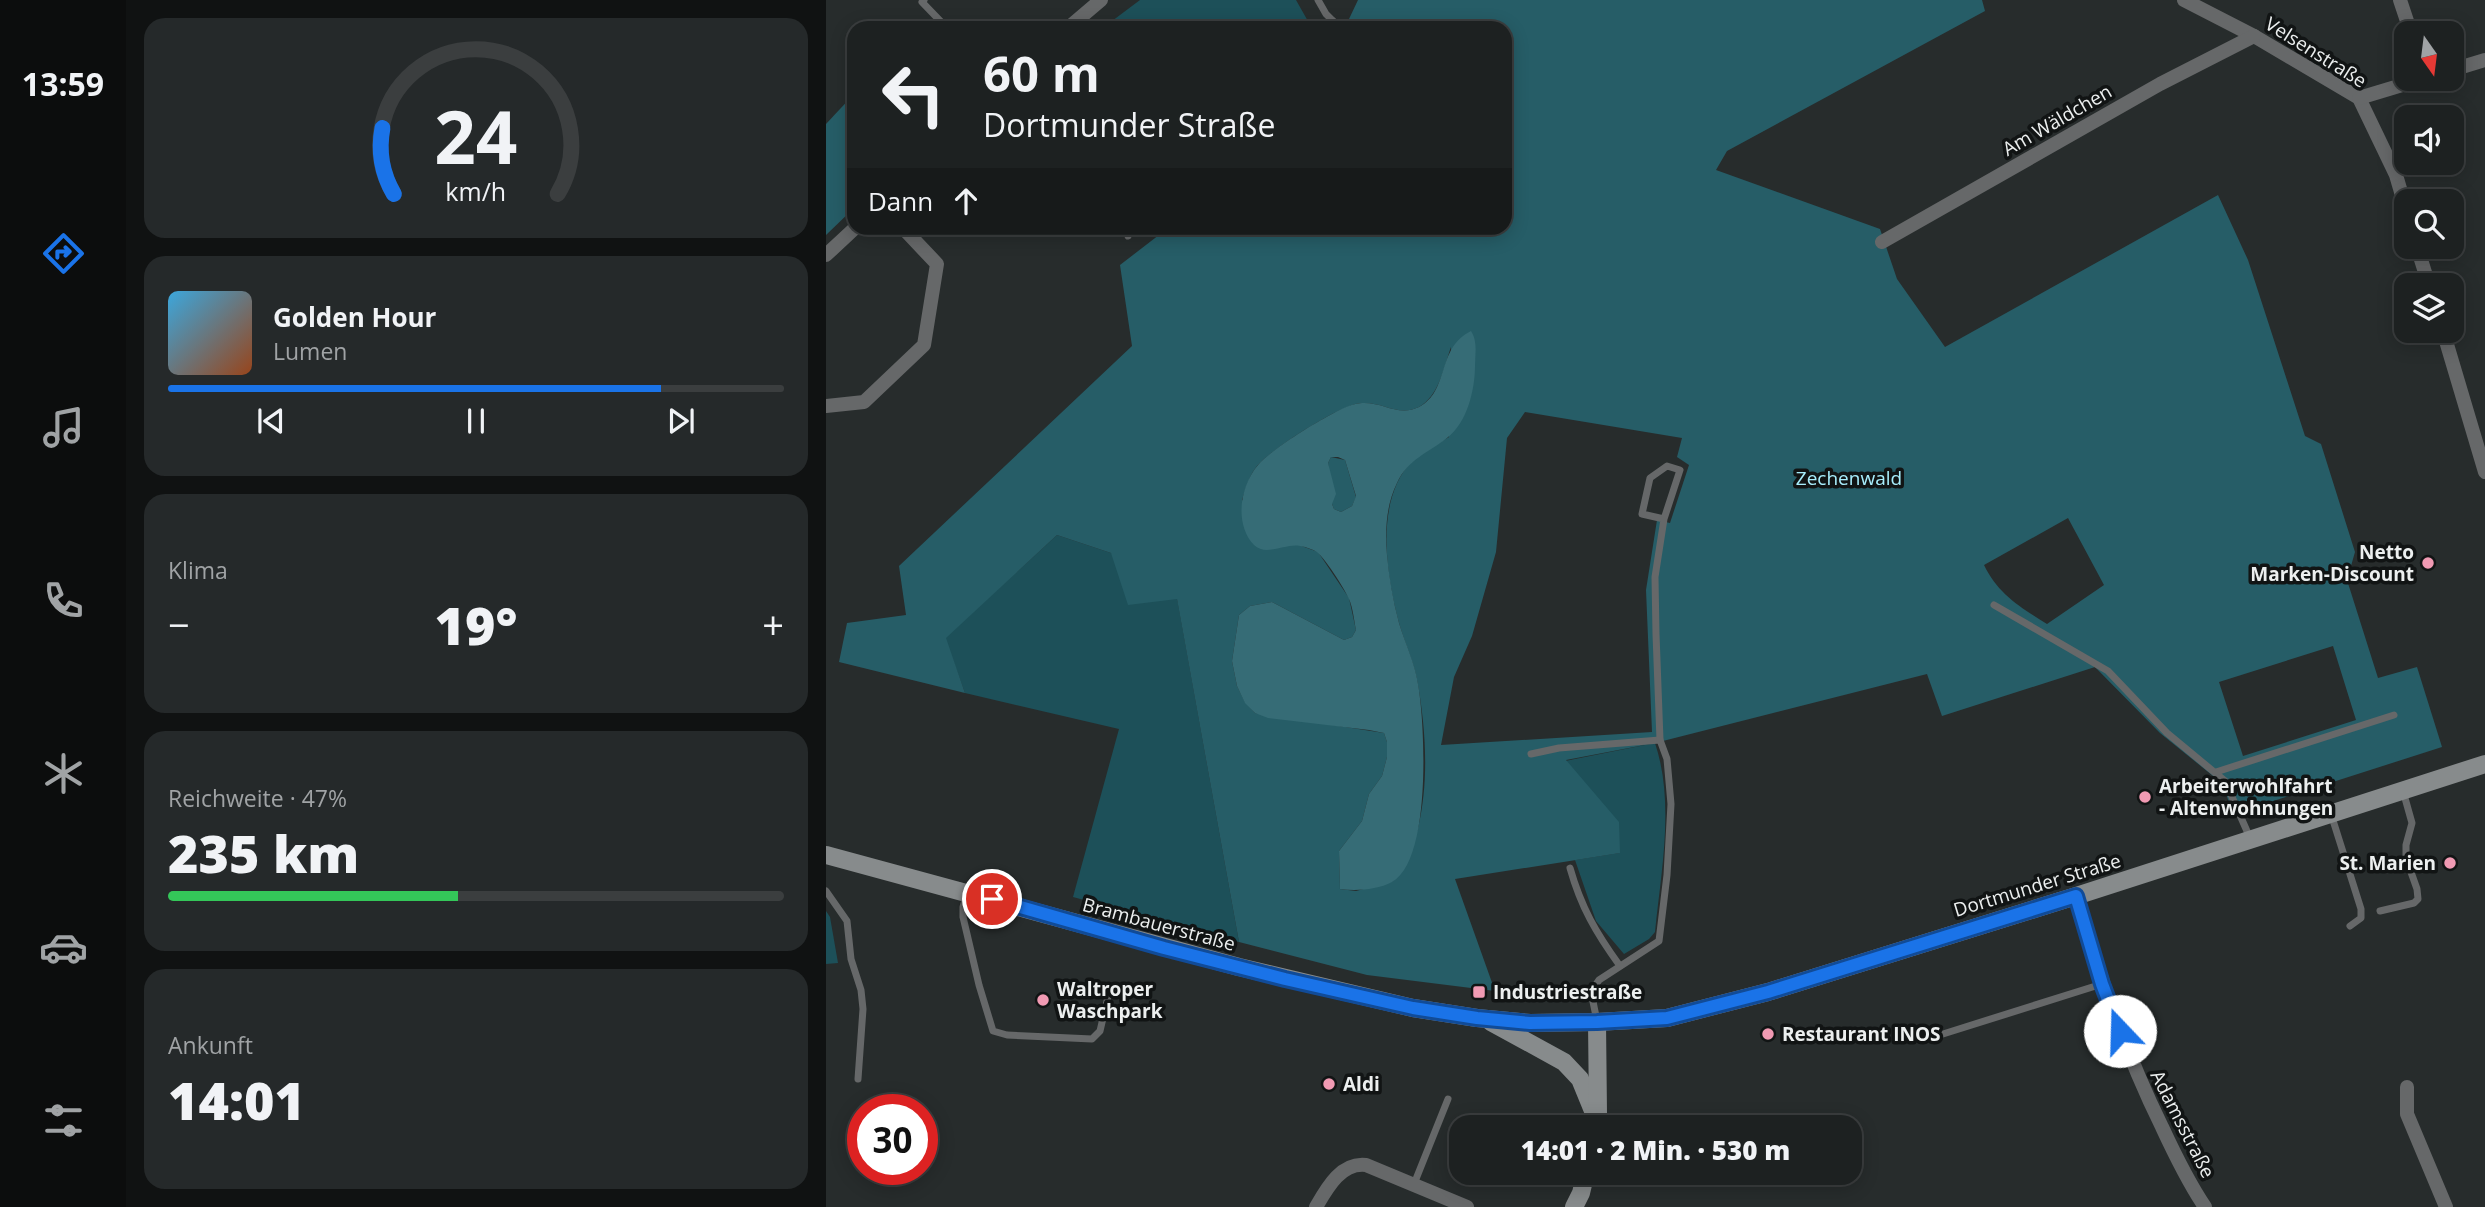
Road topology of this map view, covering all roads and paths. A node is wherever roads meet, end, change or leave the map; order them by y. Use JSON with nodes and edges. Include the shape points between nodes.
{"nodes":[{"id":1,"x":925,"y":0,"type":"edge"},
{"id":2,"x":1101,"y":0,"type":"edge"},
{"id":3,"x":1318,"y":0,"type":"edge"},
{"id":4,"x":2184,"y":0,"type":"edge"},
{"id":5,"x":2400,"y":0,"type":"edge"},
{"id":6,"x":940,"y":21,"type":"edge"},
{"id":7,"x":1078,"y":21,"type":"edge"},
{"id":8,"x":1333,"y":21,"type":"edge"},
{"id":9,"x":2407,"y":21,"type":"edge"},
{"id":10,"x":2254,"y":36,"type":"junction"},
{"id":11,"x":2485,"y":60,"type":"edge"},
{"id":12,"x":2464,"y":66,"type":"edge"},
{"id":13,"x":2394,"y":87,"type":"edge"},
{"id":14,"x":2359,"y":98,"type":"junction"},
{"id":15,"x":2400,"y":189,"type":"edge"},
{"id":16,"x":847,"y":235,"type":"edge"},
{"id":17,"x":910,"y":235,"type":"edge"},
{"id":18,"x":1882,"y":242,"type":"dead end"},
{"id":19,"x":826,"y":255,"type":"edge"},
{"id":20,"x":2446,"y":343,"type":"edge"},
{"id":21,"x":826,"y":406,"type":"edge"},
{"id":22,"x":2485,"y":472,"type":"edge"},
{"id":23,"x":1664,"y":519,"type":"junction"},
{"id":24,"x":1994,"y":605,"type":"dead end"},
{"id":25,"x":2394,"y":715,"type":"dead end"},
{"id":26,"x":1660,"y":740,"type":"junction"},
{"id":27,"x":1531,"y":754,"type":"dead end"},
{"id":28,"x":2485,"y":764,"type":"edge"},
{"id":29,"x":2216,"y":772,"type":"junction"},
{"id":30,"x":2403,"y":790,"type":"junction"},
{"id":31,"x":2330,"y":813,"type":"junction"},
{"id":32,"x":2250,"y":838,"type":"junction"},
{"id":33,"x":826,"y":855,"type":"edge"},
{"id":34,"x":1570,"y":868,"type":"dead end"},
{"id":35,"x":826,"y":891,"type":"edge"},
{"id":36,"x":967,"y":892,"type":"junction"},
{"id":37,"x":2076,"y":896,"type":"junction"},
{"id":38,"x":2380,"y":911,"type":"dead end"},
{"id":39,"x":2350,"y":926,"type":"dead end"},
{"id":40,"x":1620,"y":967,"type":"junction"},
{"id":41,"x":2102,"y":984,"type":"junction"},
{"id":42,"x":1110,"y":988,"type":"dead end"},
{"id":43,"x":1484,"y":1018,"type":"junction"},
{"id":44,"x":1597,"y":1022,"type":"junction"},
{"id":45,"x":1943,"y":1034,"type":"dead end"},
{"id":46,"x":858,"y":1079,"type":"dead end"},
{"id":47,"x":2407,"y":1087,"type":"dead end"},
{"id":48,"x":1448,"y":1099,"type":"dead end"},
{"id":49,"x":1594,"y":1115,"type":"edge"},
{"id":50,"x":1598,"y":1115,"type":"edge"},
{"id":51,"x":1414,"y":1184,"type":"junction"},
{"id":52,"x":1583,"y":1185,"type":"edge"},
{"id":53,"x":1316,"y":1207,"type":"edge"},
{"id":54,"x":1466,"y":1207,"type":"edge"},
{"id":55,"x":1574,"y":1207,"type":"edge"},
{"id":56,"x":2205,"y":1207,"type":"edge"},
{"id":57,"x":2446,"y":1207,"type":"edge"}],
"edges":[{"from":1,"to":6,"type":"lane","via":[[922,2]]},
{"from":2,"to":7,"type":"street"},
{"from":3,"to":8,"type":"lane"},
{"from":4,"to":10,"type":"street","name":"Velsenstraße"},
{"from":5,"to":9,"type":"street"},
{"from":10,"to":14,"type":"street","name":"Velsenstraße"},
{"from":10,"to":18,"type":"street","name":"Am Wäldchen"},
{"from":11,"to":12,"type":"street"},
{"from":13,"to":14,"type":"street"},
{"from":14,"to":15,"type":"street","name":"Velsenstraße"},
{"from":16,"to":19,"type":"street"},
{"from":17,"to":21,"type":"street","via":[[937,264],[924,345],[864,402]]},
{"from":20,"to":22,"type":"street"},
{"from":23,"to":23,"type":"lane","via":[[1642,514],[1650,478],[1667,466],[1680,470]]},
{"from":23,"to":26,"type":"lane","via":[[1656,577]]},
{"from":24,"to":29,"type":"lane","via":[[2108,671],[2167,733]]},
{"from":25,"to":29,"type":"lane"},
{"from":26,"to":27,"type":"lane"},
{"from":26,"to":40,"type":"lane","via":[[1667,759],[1671,804],[1659,941]]},
{"from":28,"to":30,"type":"main road","name":"Dortmunder Straße"},
{"from":29,"to":32,"type":"lane","via":[[2225,781]]},
{"from":30,"to":31,"type":"main road","name":"Dortmunder Straße"},
{"from":30,"to":38,"type":"lane","via":[[2412,823],[2406,858],[2418,899]]},
{"from":31,"to":32,"type":"main road","name":"Dortmunder Straße"},
{"from":31,"to":39,"type":"lane","via":[[2361,909],[2361,918]]},
{"from":32,"to":37,"type":"main road","name":"Dortmunder Straße"},
{"from":33,"to":36,"type":"main road","name":"Brambauerstraße"},
{"from":34,"to":40,"type":"lane","via":[[1596,934]]},
{"from":35,"to":46,"type":"lane","via":[[847,921],[861,990]]},
{"from":36,"to":42,"type":"lane","via":[[963,917],[993,1031],[1092,1039],[1100,1031]]},
{"from":36,"to":43,"type":"main road","name":"Brambauerstraße","via":[[1285,979],[1413,1008]]},
{"from":37,"to":41,"type":"street","name":"Adamsstraße"},
{"from":37,"to":44,"type":"main road","name":"Dortmunder Straße","via":[[1768,992],[1667,1018]]},
{"from":40,"to":44,"type":"lane","via":[[1599,980],[1591,992]]},
{"from":41,"to":45,"type":"lane"},
{"from":41,"to":56,"type":"street","name":"Adamsstraße","via":[[2135,1072]]},
{"from":43,"to":44,"type":"main road","name":"Brambauerstraße"},
{"from":43,"to":49,"type":"main road","name":"Brambauerstraße","via":[[1564,1062],[1580,1079]]},
{"from":44,"to":50,"type":"main road"},
{"from":47,"to":57,"type":"street","via":[[2407,1114]]},
{"from":48,"to":51,"type":"lane"},
{"from":51,"to":53,"type":"street","via":[[1357,1164],[1342,1171]]},
{"from":51,"to":54,"type":"street"},
{"from":52,"to":55,"type":"main road"}]}
